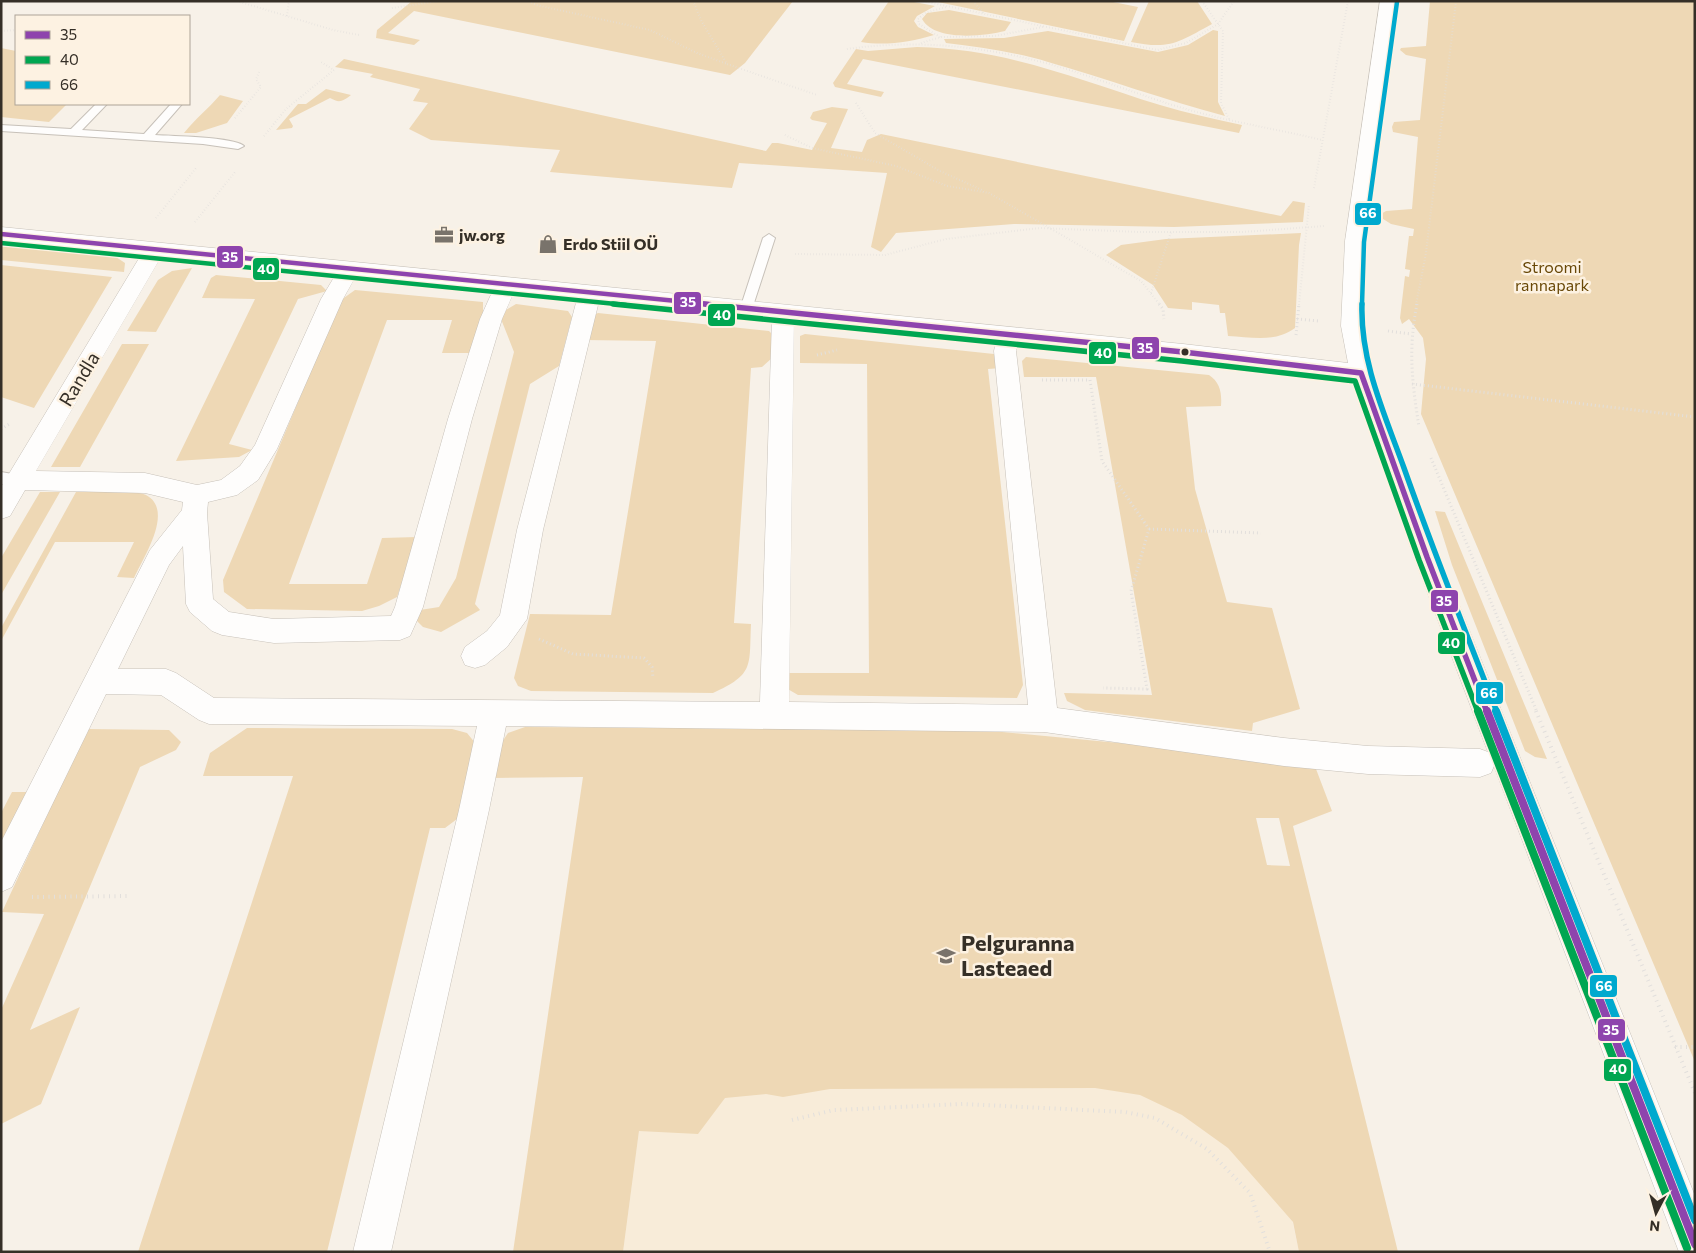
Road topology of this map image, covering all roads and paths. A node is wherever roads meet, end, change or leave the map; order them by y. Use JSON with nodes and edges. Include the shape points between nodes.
{"nodes":[{"id":1,"x":237,"y":1,"type":"edge"},
{"id":2,"x":289,"y":1,"type":"edge"},
{"id":3,"x":440,"y":1,"type":"edge"},
{"id":4,"x":529,"y":1,"type":"edge"},
{"id":5,"x":693,"y":1,"type":"edge"},
{"id":6,"x":923,"y":1,"type":"edge"},
{"id":7,"x":973,"y":1,"type":"edge"},
{"id":8,"x":1202,"y":1,"type":"edge"},
{"id":9,"x":1234,"y":1,"type":"edge"},
{"id":10,"x":1348,"y":1,"type":"edge"},
{"id":11,"x":1388,"y":1,"type":"edge"},
{"id":12,"x":1456,"y":1,"type":"edge"},
{"id":13,"x":947,"y":6,"type":"junction"},
{"id":14,"x":392,"y":8,"type":"dead end"},
{"id":15,"x":985,"y":14,"type":"junction"},
{"id":16,"x":288,"y":16,"type":"junction"},
{"id":17,"x":1218,"y":24,"type":"junction"},
{"id":18,"x":1046,"y":27,"type":"junction"},
{"id":19,"x":15,"y":30,"type":"edge"},
{"id":20,"x":1,"y":32,"type":"edge"},
{"id":21,"x":359,"y":35,"type":"dead end"},
{"id":22,"x":941,"y":37,"type":"junction"},
{"id":23,"x":920,"y":44,"type":"junction"},
{"id":24,"x":847,"y":49,"type":"dead end"},
{"id":25,"x":728,"y":64,"type":"junction"},
{"id":26,"x":816,"y":95,"type":"dead end"},
{"id":27,"x":856,"y":103,"type":"dead end"},
{"id":28,"x":101,"y":105,"type":"edge"},
{"id":29,"x":176,"y":105,"type":"edge"},
{"id":30,"x":1229,"y":120,"type":"junction"},
{"id":31,"x":1,"y":128,"type":"edge"},
{"id":32,"x":73,"y":133,"type":"junction"},
{"id":33,"x":785,"y":135,"type":"dead end"},
{"id":34,"x":146,"y":137,"type":"junction"},
{"id":35,"x":1322,"y":140,"type":"junction"},
{"id":36,"x":238,"y":146,"type":"dead end"},
{"id":37,"x":1314,"y":188,"type":"dead end"},
{"id":38,"x":989,"y":193,"type":"junction"},
{"id":39,"x":1357,"y":226,"type":"junction"},
{"id":40,"x":1050,"y":229,"type":"junction"},
{"id":41,"x":1171,"y":232,"type":"junction"},
{"id":42,"x":1,"y":234,"type":"edge"},
{"id":43,"x":769,"y":238,"type":"dead end"},
{"id":44,"x":155,"y":249,"type":"junction"},
{"id":45,"x":795,"y":254,"type":"dead end"},
{"id":46,"x":349,"y":270,"type":"junction"},
{"id":47,"x":506,"y":285,"type":"junction"},
{"id":48,"x":590,"y":292,"type":"junction"},
{"id":49,"x":1151,"y":294,"type":"junction"},
{"id":50,"x":746,"y":309,"type":"junction"},
{"id":51,"x":1163,"y":309,"type":"dead end"},
{"id":52,"x":784,"y":312,"type":"junction"},
{"id":53,"x":1297,"y":319,"type":"dead end"},
{"id":54,"x":1323,"y":322,"type":"dead end"},
{"id":55,"x":1386,"y":330,"type":"dead end"},
{"id":56,"x":1411,"y":334,"type":"junction"},
{"id":57,"x":1008,"y":336,"type":"junction"},
{"id":58,"x":842,"y":349,"type":"dead end"},
{"id":59,"x":781,"y":364,"type":"junction"},
{"id":60,"x":1361,"y":373,"type":"junction"},
{"id":61,"x":1008,"y":380,"type":"junction"},
{"id":62,"x":1412,"y":384,"type":"junction"},
{"id":63,"x":1695,"y":417,"type":"edge"},
{"id":64,"x":1419,"y":430,"type":"dead end"},
{"id":65,"x":1430,"y":457,"type":"dead end"},
{"id":66,"x":10,"y":479,"type":"edge"},
{"id":67,"x":196,"y":504,"type":"junction"},
{"id":68,"x":1,"y":509,"type":"edge"},
{"id":69,"x":1149,"y":529,"type":"junction"},
{"id":70,"x":1260,"y":533,"type":"dead end"},
{"id":71,"x":513,"y":619,"type":"junction"},
{"id":72,"x":475,"y":656,"type":"dead end"},
{"id":73,"x":99,"y":681,"type":"junction"},
{"id":74,"x":1041,"y":687,"type":"junction"},
{"id":75,"x":494,"y":713,"type":"junction"},
{"id":76,"x":654,"y":714,"type":"junction"},
{"id":77,"x":774,"y":715,"type":"junction"},
{"id":78,"x":1044,"y":719,"type":"junction"},
{"id":79,"x":1480,"y":764,"type":"dead end"},
{"id":80,"x":1,"y":876,"type":"edge"},
{"id":81,"x":131,"y":896,"type":"dead end"},
{"id":82,"x":31,"y":897,"type":"dead end"},
{"id":83,"x":1695,"y":1047,"type":"edge"},
{"id":84,"x":1675,"y":1048,"type":"junction"},
{"id":85,"x":1695,"y":1093,"type":"edge"},
{"id":86,"x":792,"y":1120,"type":"dead end"},
{"id":87,"x":1695,"y":1245,"type":"edge"},
{"id":88,"x":372,"y":1252,"type":"edge"},
{"id":89,"x":1270,"y":1252,"type":"edge"}],
"edges":[{"from":1,"to":16,"type":"path"},
{"from":2,"to":16,"type":"path"},
{"from":3,"to":14,"type":"path"},
{"from":4,"to":25,"type":"path","via":[[650,30]]},
{"from":5,"to":25,"type":"path"},
{"from":6,"to":13,"type":"path"},
{"from":7,"to":15,"type":"path"},
{"from":8,"to":17,"type":"path"},
{"from":9,"to":17,"type":"path"},
{"from":10,"to":35,"type":"path"},
{"from":11,"to":39,"type":"street"},
{"from":12,"to":56,"type":"path","via":[[1426,253]]},
{"from":13,"to":15,"type":"path"},
{"from":13,"to":22,"type":"path","via":[[925,13],[918,19],[919,24]]},
{"from":15,"to":18,"type":"path"},
{"from":16,"to":21,"type":"path"},
{"from":17,"to":18,"type":"path","via":[[1186,43],[1157,50]]},
{"from":17,"to":30,"type":"path","via":[[1223,31],[1221,103]]},
{"from":18,"to":22,"type":"path","via":[[994,36]]},
{"from":19,"to":20,"type":"path"},
{"from":22,"to":23,"type":"path"},
{"from":23,"to":24,"type":"path"},
{"from":23,"to":30,"type":"path","via":[[984,50],[1030,60]]},
{"from":25,"to":26,"type":"path"},
{"from":27,"to":38,"type":"path","via":[[875,133],[940,171]]},
{"from":28,"to":32,"type":"lane"},
{"from":29,"to":34,"type":"lane"},
{"from":30,"to":35,"type":"path"},
{"from":31,"to":32,"type":"lane"},
{"from":32,"to":34,"type":"lane"},
{"from":33,"to":38,"type":"path","via":[[812,148],[896,166],[947,186]]},
{"from":34,"to":36,"type":"lane"},
{"from":35,"to":37,"type":"path"},
{"from":38,"to":40,"type":"path"},
{"from":39,"to":41,"type":"path"},
{"from":39,"to":60,"type":"street","via":[[1352,326]]},
{"from":40,"to":41,"type":"path"},
{"from":40,"to":45,"type":"path","via":[[946,239],[885,255]]},
{"from":40,"to":49,"type":"path","via":[[1141,281]]},
{"from":41,"to":49,"type":"path"},
{"from":42,"to":44,"type":"street"},
{"from":43,"to":50,"type":"lane"},
{"from":44,"to":46,"type":"street"},
{"from":44,"to":66,"type":"street","name":"Randla"},
{"from":46,"to":47,"type":"street"},
{"from":46,"to":67,"type":"street","via":[[332,299],[260,457],[249,473]]},
{"from":47,"to":48,"type":"street"},
{"from":47,"to":67,"type":"street","via":[[491,320],[460,419],[412,598],[400,628],[274,631],[222,623],[200,604]]},
{"from":48,"to":50,"type":"street"},
{"from":48,"to":71,"type":"street","via":[[530,530]]},
{"from":49,"to":51,"type":"path"},
{"from":50,"to":52,"type":"street"},
{"from":52,"to":57,"type":"street"},
{"from":52,"to":59,"type":"street"},
{"from":53,"to":54,"type":"path"},
{"from":55,"to":56,"type":"path"},
{"from":56,"to":62,"type":"path"},
{"from":57,"to":60,"type":"street"},
{"from":57,"to":61,"type":"street"},
{"from":58,"to":59,"type":"path"},
{"from":59,"to":77,"type":"street"},
{"from":60,"to":87,"type":"street","via":[[1427,557]]},
{"from":61,"to":69,"type":"path","via":[[1090,380],[1102,461]]},
{"from":61,"to":74,"type":"street"},
{"from":62,"to":63,"type":"path"},
{"from":62,"to":64,"type":"path"},
{"from":65,"to":84,"type":"path"},
{"from":66,"to":67,"type":"street","via":[[145,483]]},
{"from":66,"to":68,"type":"street","name":"Randla"},
{"from":67,"to":73,"type":"street","via":[[159,558]]},
{"from":69,"to":70,"type":"path"},
{"from":69,"to":74,"type":"path","via":[[1131,590],[1147,689]]},
{"from":71,"to":72,"type":"street","via":[[497,639]]},
{"from":71,"to":76,"type":"path","via":[[544,642],[573,654],[644,658],[652,667]]},
{"from":73,"to":75,"type":"street","via":[[166,682],[209,711]]},
{"from":73,"to":80,"type":"street"},
{"from":74,"to":78,"type":"street"},
{"from":75,"to":76,"type":"street"},
{"from":75,"to":88,"type":"street"},
{"from":76,"to":77,"type":"street"},
{"from":77,"to":78,"type":"street"},
{"from":78,"to":79,"type":"street","via":[[1284,752],[1368,760]]},
{"from":81,"to":82,"type":"path"},
{"from":83,"to":84,"type":"path"},
{"from":84,"to":85,"type":"path"},
{"from":86,"to":89,"type":"path","via":[[834,1110],[964,1104],[1125,1112],[1155,1118],[1207,1149],[1250,1193]]}]}
